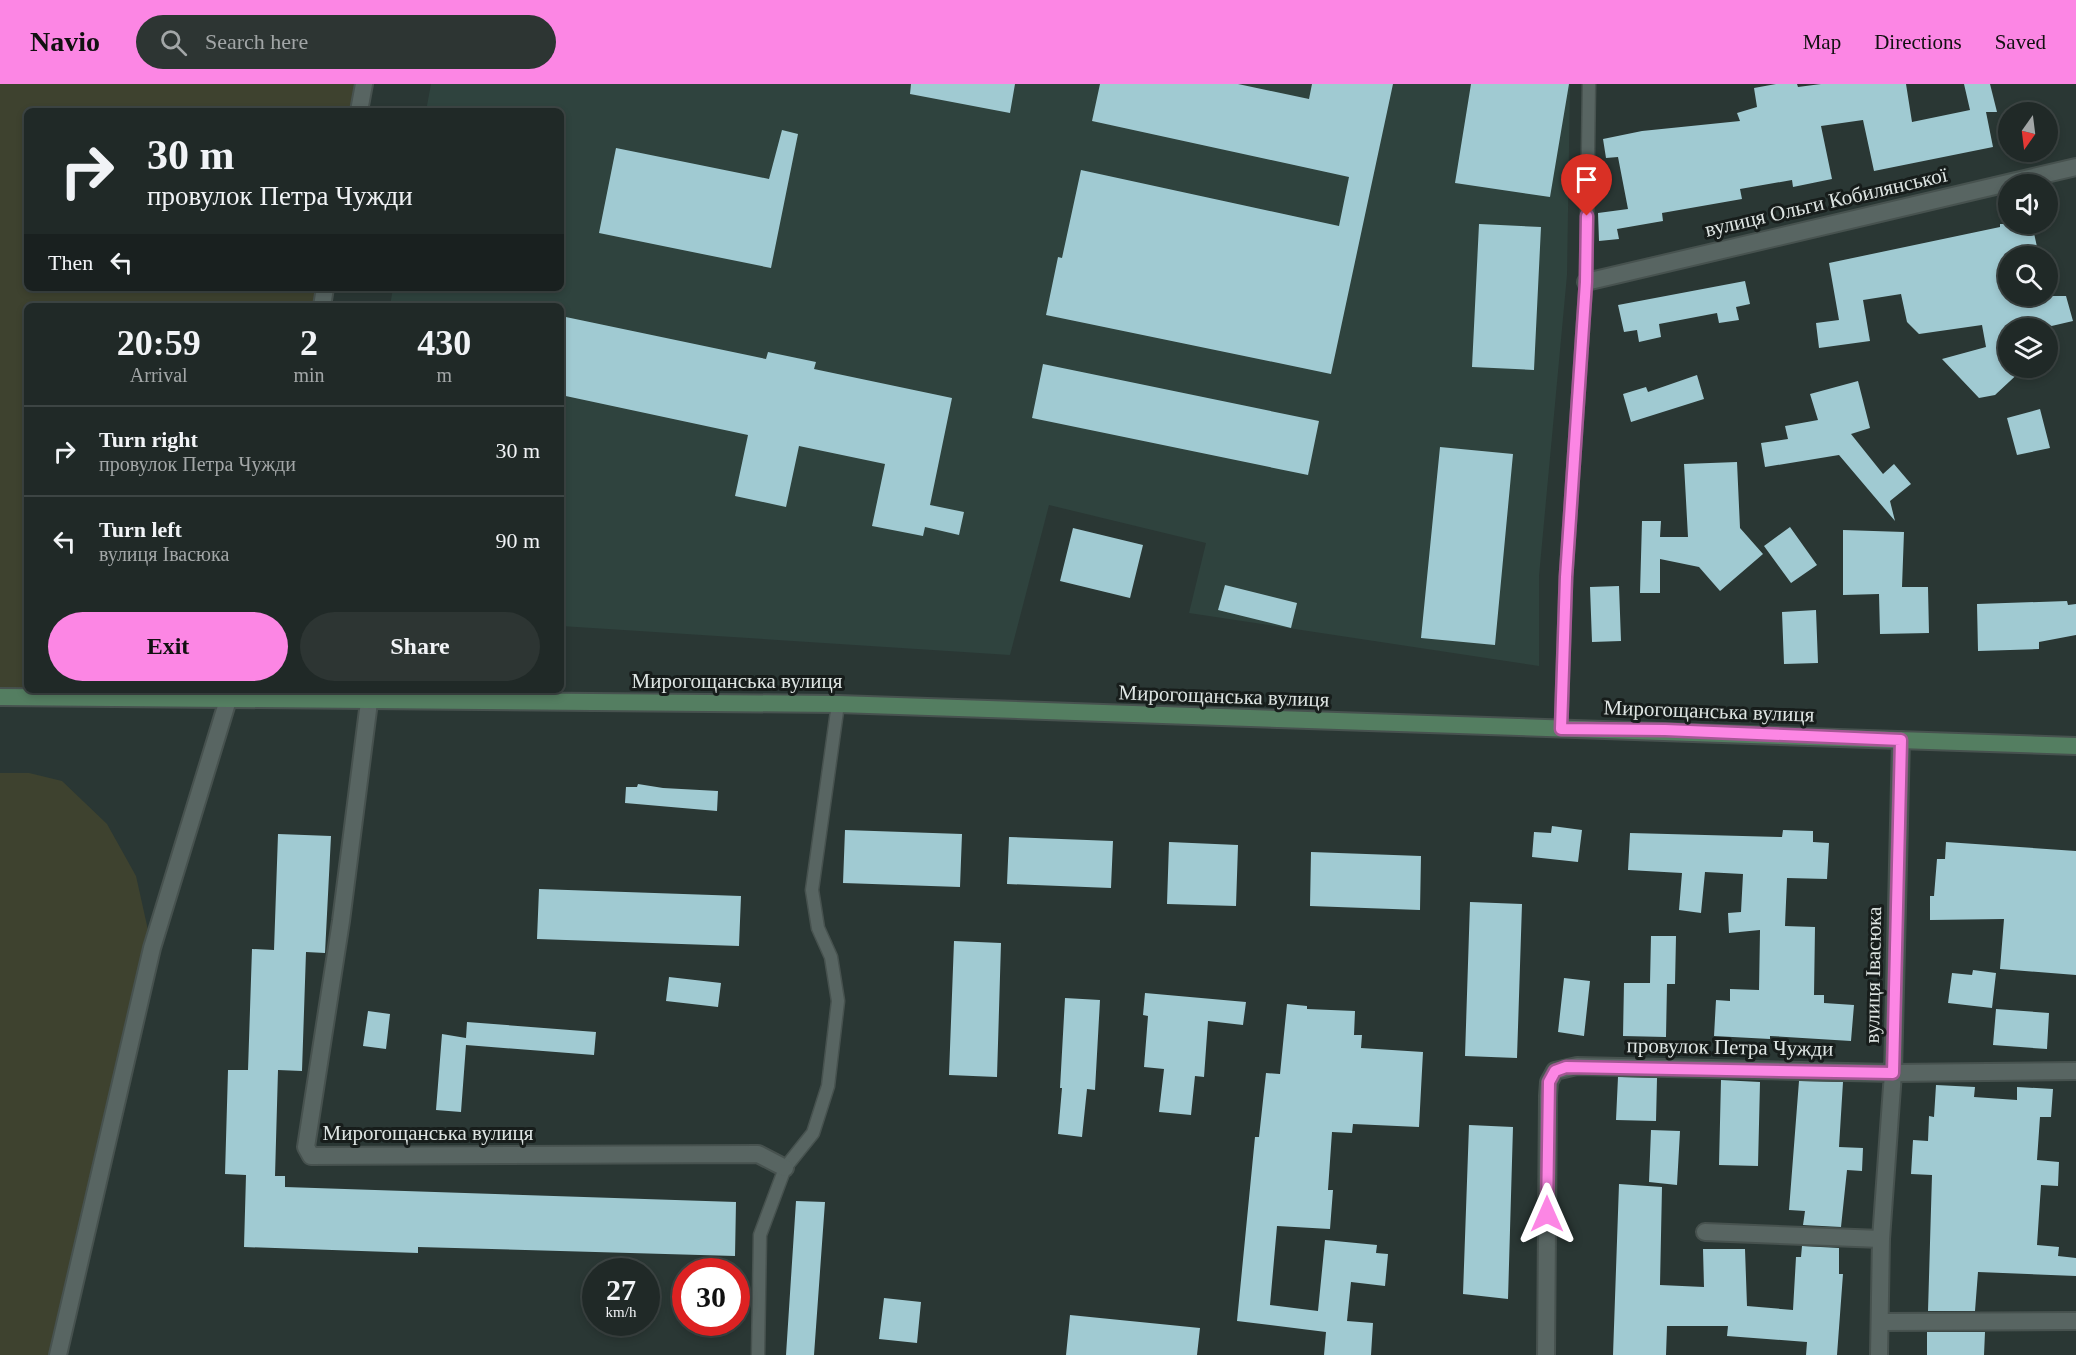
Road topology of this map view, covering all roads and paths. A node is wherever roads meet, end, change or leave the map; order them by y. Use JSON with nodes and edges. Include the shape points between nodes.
{"nodes":[{"id":1,"x":364,"y":84,"type":"edge"},
{"id":2,"x":1589,"y":84,"type":"edge"},
{"id":3,"x":360,"y":108,"type":"edge"},
{"id":4,"x":2076,"y":167,"type":"edge"},
{"id":5,"x":1586,"y":282,"type":"junction"},
{"id":6,"x":231,"y":695,"type":"edge"},
{"id":7,"x":0,"y":697,"type":"edge"},
{"id":8,"x":369,"y":702,"type":"junction"},
{"id":9,"x":838,"y":704,"type":"junction"},
{"id":10,"x":1561,"y":729,"type":"junction"},
{"id":11,"x":1901,"y":740,"type":"junction"},
{"id":12,"x":2076,"y":746,"type":"edge"},
{"id":13,"x":2076,"y":1071,"type":"edge"},
{"id":14,"x":1893,"y":1073,"type":"junction"},
{"id":15,"x":785,"y":1168,"type":"junction"},
{"id":16,"x":1705,"y":1232,"type":"dead end"},
{"id":17,"x":1881,"y":1239,"type":"junction"},
{"id":18,"x":1881,"y":1322,"type":"junction"},
{"id":19,"x":2076,"y":1322,"type":"edge"},
{"id":20,"x":58,"y":1355,"type":"edge"},
{"id":21,"x":758,"y":1355,"type":"edge"},
{"id":22,"x":1546,"y":1355,"type":"edge"},
{"id":23,"x":1879,"y":1355,"type":"edge"}],
"edges":[{"from":1,"to":3,"type":"street"},
{"from":2,"to":5,"type":"lane"},
{"from":4,"to":5,"type":"street","name":"вулиця Ольги Кобилянської"},
{"from":5,"to":10,"type":"lane","via":[[1566,577]]},
{"from":6,"to":7,"type":"main road","name":"Мирогощанська вулиця"},
{"from":6,"to":8,"type":"main road","name":"Мирогощанська вулиця"},
{"from":6,"to":20,"type":"street","via":[[152,948]]},
{"from":8,"to":9,"type":"main road","name":"Мирогощанська вулиця"},
{"from":8,"to":15,"type":"street","name":"Мирогощанська вулиця","via":[[306,1147],[311,1156],[758,1154]]},
{"from":9,"to":10,"type":"main road","name":"Мирогощанська вулиця"},
{"from":9,"to":15,"type":"lane","via":[[812,890],[818,928],[831,957],[838,1001],[828,1086],[816,1124]]},
{"from":10,"to":11,"type":"main road","name":"Мирогощанська вулиця"},
{"from":11,"to":12,"type":"main road","name":"Мирогощанська вулиця"},
{"from":11,"to":14,"type":"street","name":"вулиця Івасюка"},
{"from":13,"to":14,"type":"street","name":"провулок Петра Чужди"},
{"from":14,"to":17,"type":"street","name":"вулиця Івасюка"},
{"from":14,"to":22,"type":"street","name":"провулок Петра Чужди","via":[[1566,1067],[1555,1071],[1548,1096]]},
{"from":15,"to":21,"type":"lane","via":[[760,1234]]},
{"from":16,"to":17,"type":"street"},
{"from":17,"to":18,"type":"street","name":"вулиця Івасюка"},
{"from":18,"to":19,"type":"street"},
{"from":18,"to":23,"type":"street","name":"вулиця Івасюка"}]}
